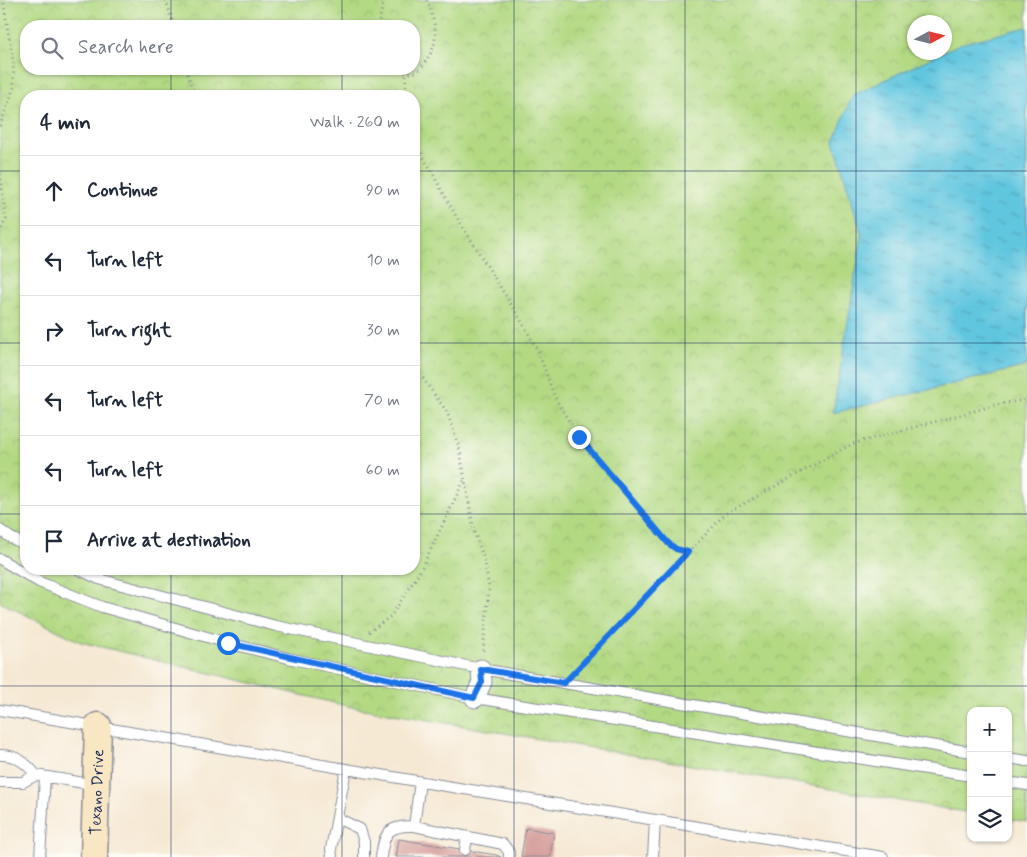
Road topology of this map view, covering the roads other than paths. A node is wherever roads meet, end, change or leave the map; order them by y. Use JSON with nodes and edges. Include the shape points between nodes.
{"nodes":[{"id":1,"x":0,"y":530,"type":"edge"},
{"id":2,"x":20,"y":542,"type":"edge"},
{"id":3,"x":0,"y":560,"type":"edge"},
{"id":4,"x":20,"y":571,"type":"edge"},
{"id":5,"x":27,"y":575,"type":"edge"},
{"id":6,"x":91,"y":575,"type":"edge"},
{"id":7,"x":481,"y":669,"type":"junction"},
{"id":8,"x":474,"y":698,"type":"junction"},
{"id":9,"x":0,"y":710,"type":"edge"},
{"id":10,"x":98,"y":726,"type":"junction"},
{"id":11,"x":967,"y":751,"type":"edge"},
{"id":12,"x":0,"y":755,"type":"edge"},
{"id":13,"x":1012,"y":759,"type":"edge"},
{"id":14,"x":1027,"y":761,"type":"edge"},
{"id":15,"x":346,"y":769,"type":"junction"},
{"id":16,"x":967,"y":775,"type":"edge"},
{"id":17,"x":41,"y":776,"type":"junction"},
{"id":18,"x":0,"y":782,"type":"edge"},
{"id":19,"x":420,"y":782,"type":"junction"},
{"id":20,"x":1012,"y":783,"type":"edge"},
{"id":21,"x":96,"y":785,"type":"junction"},
{"id":22,"x":1027,"y":785,"type":"edge"},
{"id":23,"x":337,"y":818,"type":"junction"},
{"id":24,"x":655,"y":820,"type":"junction"},
{"id":25,"x":414,"y":826,"type":"junction"},
{"id":26,"x":468,"y":837,"type":"junction"},
{"id":27,"x":466,"y":850,"type":"dead end"},
{"id":28,"x":40,"y":857,"type":"edge"},
{"id":29,"x":94,"y":857,"type":"edge"},
{"id":30,"x":332,"y":857,"type":"edge"},
{"id":31,"x":364,"y":857,"type":"edge"},
{"id":32,"x":381,"y":857,"type":"edge"},
{"id":33,"x":509,"y":857,"type":"edge"},
{"id":34,"x":653,"y":857,"type":"edge"},
{"id":35,"x":883,"y":857,"type":"edge"}],
"edges":[{"from":1,"to":2,"type":"lane"},
{"from":3,"to":4,"type":"lane"},
{"from":5,"to":8,"type":"lane","via":[[102,607],[228,643]]},
{"from":6,"to":7,"type":"lane","via":[[266,624]]},
{"from":7,"to":8,"type":"street","via":[[482,682]]},
{"from":7,"to":11,"type":"lane"},
{"from":8,"to":16,"type":"lane"},
{"from":9,"to":10,"type":"lane"},
{"from":10,"to":15,"type":"lane"},
{"from":10,"to":21,"type":"street","name":"Texano Drive"},
{"from":12,"to":17,"type":"lane","via":[[27,763]]},
{"from":13,"to":14,"type":"lane"},
{"from":15,"to":19,"type":"lane"},
{"from":15,"to":23,"type":"lane"},
{"from":17,"to":18,"type":"lane","via":[[23,782]]},
{"from":17,"to":21,"type":"lane"},
{"from":17,"to":28,"type":"lane"},
{"from":19,"to":24,"type":"lane"},
{"from":19,"to":25,"type":"lane"},
{"from":20,"to":22,"type":"lane"},
{"from":21,"to":29,"type":"street","name":"Texano Drive"},
{"from":23,"to":30,"type":"lane"},
{"from":23,"to":31,"type":"lane","via":[[360,828]]},
{"from":24,"to":34,"type":"lane"},
{"from":24,"to":35,"type":"lane"},
{"from":25,"to":26,"type":"lane"},
{"from":25,"to":32,"type":"lane","via":[[400,825],[390,830],[383,840]]},
{"from":26,"to":27,"type":"lane"},
{"from":26,"to":33,"type":"lane","via":[[503,844]]}]}
